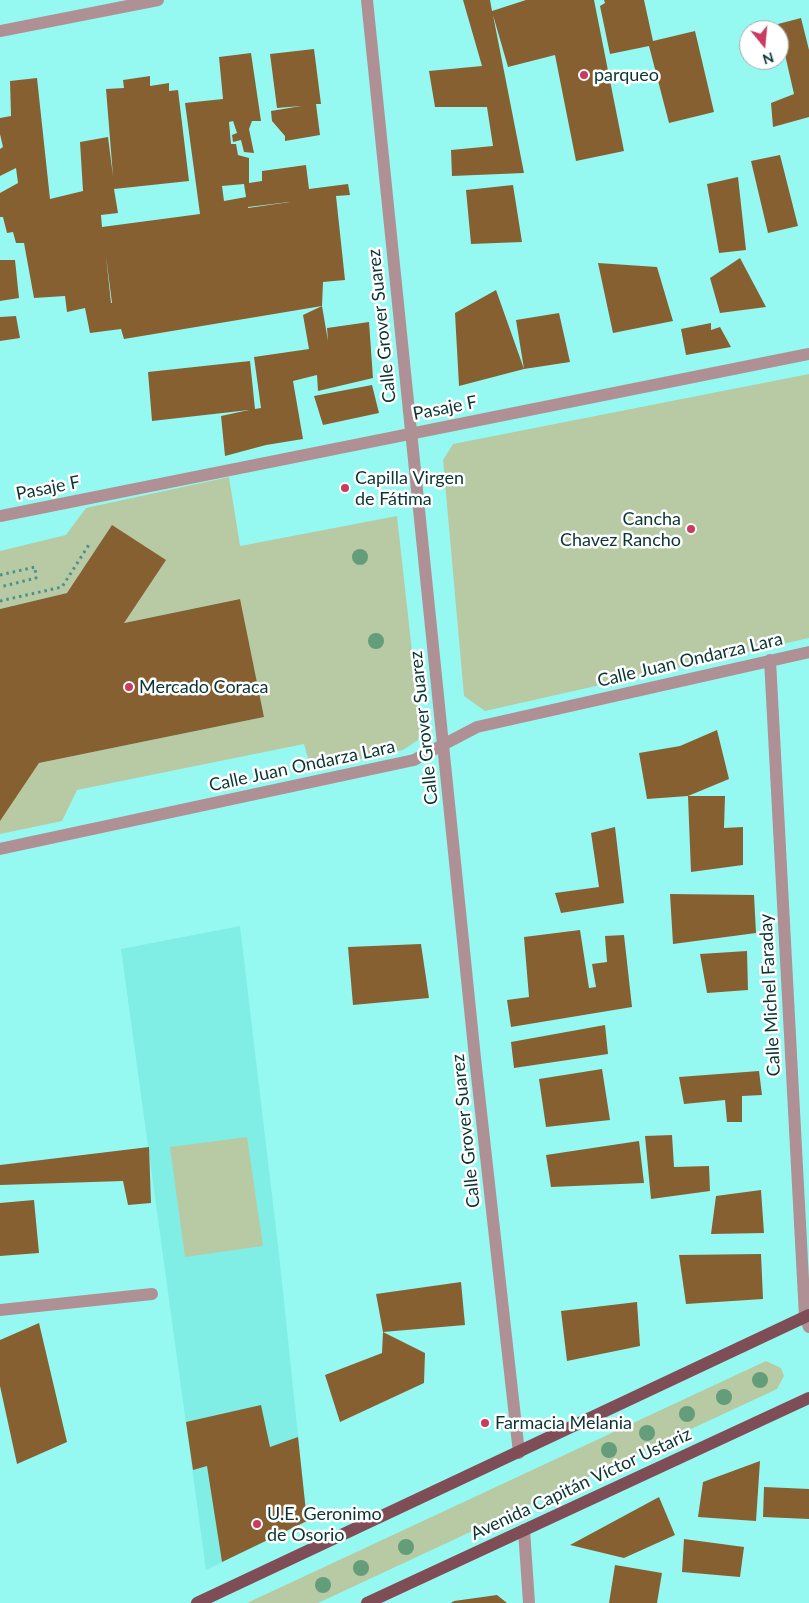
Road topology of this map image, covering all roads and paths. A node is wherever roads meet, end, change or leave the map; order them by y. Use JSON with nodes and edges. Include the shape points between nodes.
{"nodes":[{"id":1,"x":158,"y":0,"type":"edge"},
{"id":2,"x":367,"y":0,"type":"edge"},
{"id":3,"x":0,"y":31,"type":"edge"},
{"id":4,"x":809,"y":354,"type":"edge"},
{"id":5,"x":411,"y":432,"type":"junction"},
{"id":6,"x":0,"y":516,"type":"edge"},
{"id":7,"x":90,"y":543,"type":"dead end"},
{"id":8,"x":0,"y":575,"type":"edge"},
{"id":9,"x":0,"y":587,"type":"edge"},
{"id":10,"x":0,"y":601,"type":"edge"},
{"id":11,"x":809,"y":652,"type":"edge"},
{"id":12,"x":770,"y":660,"type":"junction"},
{"id":13,"x":443,"y":743,"type":"junction"},
{"id":14,"x":0,"y":849,"type":"edge"},
{"id":15,"x":152,"y":1294,"type":"dead end"},
{"id":16,"x":0,"y":1310,"type":"edge"},
{"id":17,"x":808,"y":1320,"type":"edge"},
{"id":18,"x":809,"y":1398,"type":"edge"},
{"id":19,"x":518,"y":1453,"type":"junction"},
{"id":20,"x":524,"y":1530,"type":"junction"},
{"id":21,"x":197,"y":1603,"type":"edge"},
{"id":22,"x":367,"y":1603,"type":"edge"},
{"id":23,"x":529,"y":1603,"type":"edge"}],
"edges":[{"from":1,"to":3,"type":"street"},
{"from":2,"to":5,"type":"street","name":"Calle Grover Suarez"},
{"from":4,"to":5,"type":"street","name":"Pasaje F"},
{"from":5,"to":6,"type":"street","name":"Pasaje F"},
{"from":5,"to":13,"type":"street","name":"Calle Grover Suarez"},
{"from":7,"to":10,"type":"path","via":[[62,588]]},
{"from":8,"to":9,"type":"path","via":[[34,567],[36,578]]},
{"from":11,"to":12,"type":"street","name":"Calle Juan Ondarza Lara"},
{"from":12,"to":13,"type":"street","name":"Calle Juan Ondarza Lara","via":[[477,727]]},
{"from":12,"to":17,"type":"street","name":"Calle Michel Faraday"},
{"from":13,"to":14,"type":"street","name":"Calle Juan Ondarza Lara","via":[[414,760]]},
{"from":13,"to":19,"type":"street","name":"Calle Grover Suarez"},
{"from":15,"to":16,"type":"street"},
{"from":17,"to":19,"type":"main road"},
{"from":18,"to":20,"type":"main road","name":"Avenida Capitán Víctor Ustariz"},
{"from":19,"to":21,"type":"main road"},
{"from":20,"to":22,"type":"main road","name":"Avenida Capitán Víctor Ustariz"},
{"from":20,"to":23,"type":"street"}]}
